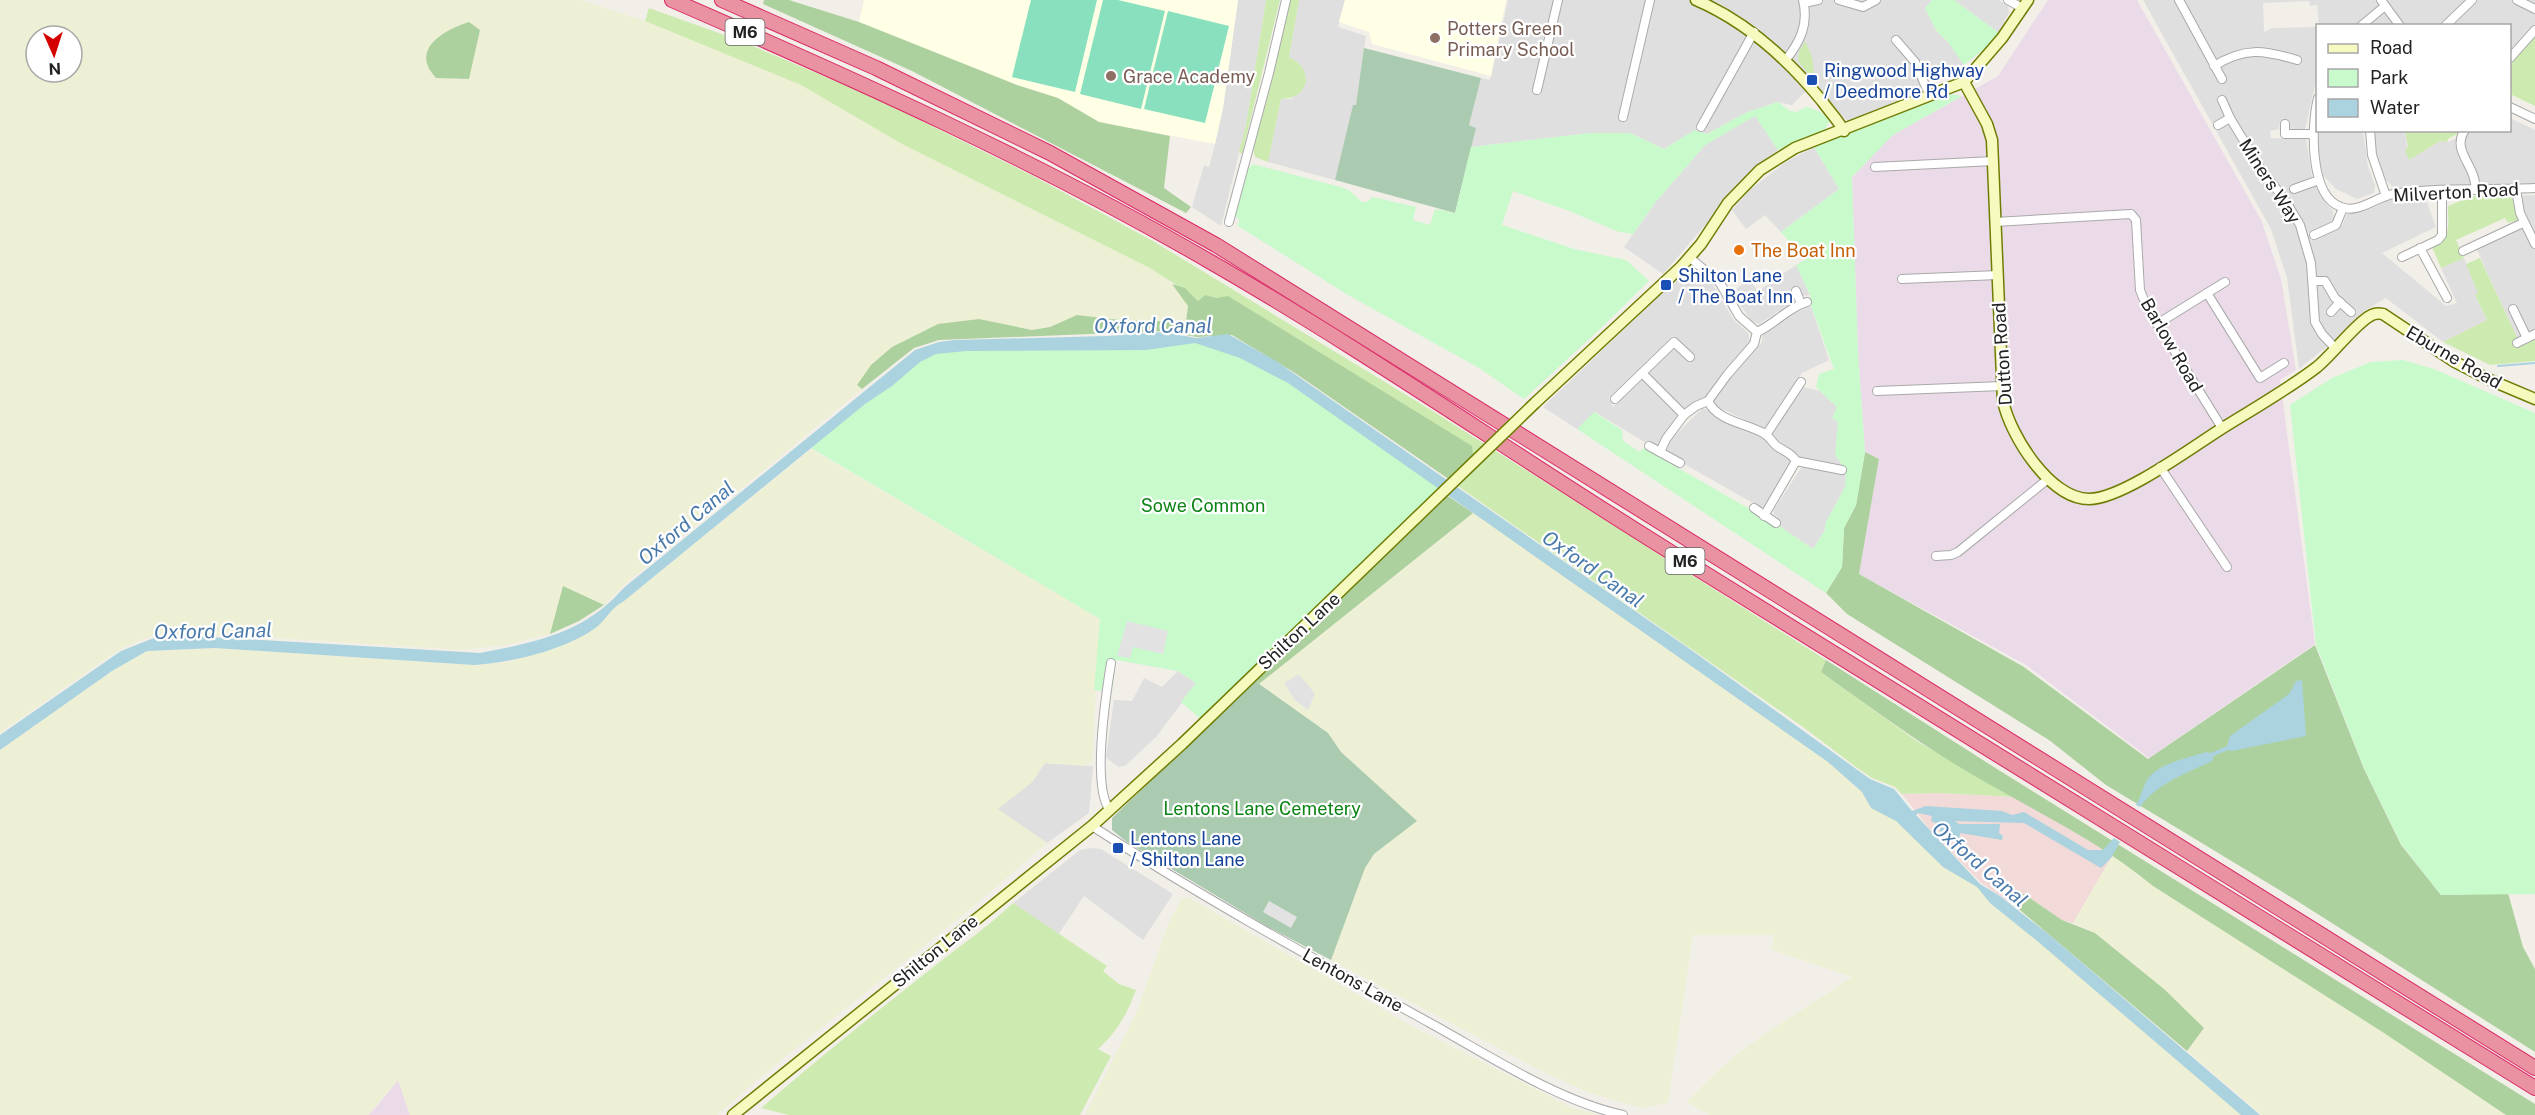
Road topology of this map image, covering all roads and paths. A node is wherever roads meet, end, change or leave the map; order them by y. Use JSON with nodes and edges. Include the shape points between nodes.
{"nodes":[{"id":1,"x":672,"y":0,"type":"edge"},
{"id":2,"x":722,"y":0,"type":"edge"},
{"id":3,"x":1286,"y":0,"type":"edge"},
{"id":4,"x":1558,"y":0,"type":"edge"},
{"id":5,"x":1650,"y":0,"type":"edge"},
{"id":6,"x":1696,"y":0,"type":"edge"},
{"id":7,"x":1818,"y":0,"type":"edge"},
{"id":8,"x":1839,"y":0,"type":"edge"},
{"id":9,"x":1876,"y":0,"type":"edge"},
{"id":10,"x":2008,"y":0,"type":"edge"},
{"id":11,"x":2179,"y":0,"type":"edge"},
{"id":12,"x":2472,"y":0,"type":"edge"},
{"id":13,"x":2517,"y":0,"type":"edge"},
{"id":14,"x":1804,"y":1,"type":"edge"},
{"id":15,"x":2383,"y":3,"type":"edge"},
{"id":16,"x":2025,"y":4,"type":"edge"},
{"id":17,"x":2535,"y":9,"type":"edge"},
{"id":18,"x":2363,"y":24,"type":"edge"},
{"id":19,"x":2399,"y":24,"type":"edge"},
{"id":20,"x":2447,"y":24,"type":"edge"},
{"id":21,"x":2535,"y":30,"type":"edge"},
{"id":22,"x":1754,"y":32,"type":"junction"},
{"id":23,"x":1896,"y":40,"type":"dead end"},
{"id":24,"x":2511,"y":57,"type":"edge"},
{"id":25,"x":2297,"y":60,"type":"dead end"},
{"id":26,"x":1785,"y":61,"type":"junction"},
{"id":27,"x":2214,"y":66,"type":"junction"},
{"id":28,"x":2222,"y":79,"type":"dead end"},
{"id":29,"x":1964,"y":82,"type":"junction"},
{"id":30,"x":1537,"y":90,"type":"dead end"},
{"id":31,"x":1929,"y":94,"type":"junction"},
{"id":32,"x":2222,"y":100,"type":"dead end"},
{"id":33,"x":2511,"y":107,"type":"edge"},
{"id":34,"x":2316,"y":112,"type":"edge"},
{"id":35,"x":1623,"y":117,"type":"dead end"},
{"id":36,"x":2230,"y":118,"type":"junction"},
{"id":37,"x":2535,"y":119,"type":"edge"},
{"id":38,"x":2285,"y":124,"type":"dead end"},
{"id":39,"x":2218,"y":125,"type":"dead end"},
{"id":40,"x":1701,"y":127,"type":"dead end"},
{"id":41,"x":1844,"y":131,"type":"junction"},
{"id":42,"x":2370,"y":132,"type":"edge"},
{"id":43,"x":2464,"y":132,"type":"edge"},
{"id":44,"x":2313,"y":134,"type":"junction"},
{"id":45,"x":1993,"y":161,"type":"junction"},
{"id":46,"x":1875,"y":167,"type":"dead end"},
{"id":47,"x":2319,"y":180,"type":"junction"},
{"id":48,"x":2535,"y":188,"type":"edge"},
{"id":49,"x":2294,"y":189,"type":"dead end"},
{"id":50,"x":2516,"y":189,"type":"junction"},
{"id":51,"x":2475,"y":190,"type":"junction"},
{"id":52,"x":2442,"y":191,"type":"junction"},
{"id":53,"x":2386,"y":196,"type":"junction"},
{"id":54,"x":2343,"y":208,"type":"junction"},
{"id":55,"x":1228,"y":222,"type":"dead end"},
{"id":56,"x":1995,"y":222,"type":"junction"},
{"id":57,"x":2523,"y":223,"type":"junction"},
{"id":58,"x":2314,"y":236,"type":"dead end"},
{"id":59,"x":2535,"y":244,"type":"edge"},
{"id":60,"x":2420,"y":248,"type":"junction"},
{"id":61,"x":2463,"y":251,"type":"dead end"},
{"id":62,"x":1689,"y":257,"type":"junction"},
{"id":63,"x":2402,"y":257,"type":"dead end"},
{"id":64,"x":1998,"y":275,"type":"junction"},
{"id":65,"x":1902,"y":279,"type":"dead end"},
{"id":66,"x":2313,"y":281,"type":"junction"},
{"id":67,"x":2225,"y":282,"type":"dead end"},
{"id":68,"x":1796,"y":291,"type":"dead end"},
{"id":69,"x":2207,"y":293,"type":"junction"},
{"id":70,"x":2447,"y":298,"type":"dead end"},
{"id":71,"x":2340,"y":302,"type":"junction"},
{"id":72,"x":2513,"y":309,"type":"dead end"},
{"id":73,"x":2331,"y":312,"type":"dead end"},
{"id":74,"x":2350,"y":312,"type":"dead end"},
{"id":75,"x":2376,"y":313,"type":"joint"},
{"id":76,"x":2157,"y":324,"type":"junction"},
{"id":77,"x":1757,"y":332,"type":"junction"},
{"id":78,"x":2531,"y":336,"type":"edge"},
{"id":79,"x":2517,"y":343,"type":"dead end"},
{"id":80,"x":2336,"y":349,"type":"junction"},
{"id":81,"x":1690,"y":357,"type":"dead end"},
{"id":82,"x":2284,"y":363,"type":"dead end"},
{"id":83,"x":1642,"y":373,"type":"junction"},
{"id":84,"x":1801,"y":382,"type":"dead end"},
{"id":85,"x":2002,"y":386,"type":"junction"},
{"id":86,"x":1877,"y":391,"type":"dead end"},
{"id":87,"x":1615,"y":399,"type":"dead end"},
{"id":88,"x":2535,"y":399,"type":"edge"},
{"id":89,"x":1708,"y":401,"type":"junction"},
{"id":90,"x":1684,"y":415,"type":"junction"},
{"id":91,"x":2222,"y":428,"type":"junction"},
{"id":92,"x":1766,"y":435,"type":"junction"},
{"id":93,"x":1649,"y":446,"type":"dead end"},
{"id":94,"x":1660,"y":452,"type":"junction"},
{"id":95,"x":1796,"y":462,"type":"junction"},
{"id":96,"x":1680,"y":463,"type":"dead end"},
{"id":97,"x":2160,"y":467,"type":"junction"},
{"id":98,"x":1842,"y":470,"type":"dead end"},
{"id":99,"x":2048,"y":479,"type":"junction"},
{"id":100,"x":1754,"y":508,"type":"dead end"},
{"id":101,"x":1764,"y":516,"type":"junction"},
{"id":102,"x":1776,"y":523,"type":"dead end"},
{"id":103,"x":1936,"y":556,"type":"dead end"},
{"id":104,"x":2227,"y":567,"type":"dead end"},
{"id":105,"x":1111,"y":663,"type":"dead end"},
{"id":106,"x":1109,"y":809,"type":"junction"},
{"id":107,"x":1092,"y":826,"type":"junction"},
{"id":108,"x":2535,"y":1068,"type":"edge"},
{"id":109,"x":2535,"y":1088,"type":"edge"},
{"id":110,"x":733,"y":1115,"type":"edge"},
{"id":111,"x":1623,"y":1115,"type":"edge"}],
"edges":[{"from":1,"to":109,"type":"highway","number":"M6","via":[[868,86],[1041,171],[1208,260]]},
{"from":2,"to":108,"type":"highway","number":"M6","via":[[876,68],[1050,153],[1216,246]]},
{"from":3,"to":55,"type":"street"},
{"from":4,"to":30,"type":"street"},
{"from":5,"to":35,"type":"street"},
{"from":6,"to":22,"type":"street"},
{"from":7,"to":14,"type":"street"},
{"from":8,"to":9,"type":"street","via":[[1863,7]]},
{"from":10,"to":16,"type":"street"},
{"from":11,"to":27,"type":"street"},
{"from":12,"to":20,"type":"street"},
{"from":13,"to":17,"type":"street"},
{"from":14,"to":26,"type":"street","via":[[1803,34]]},
{"from":15,"to":18,"type":"street"},
{"from":15,"to":19,"type":"street"},
{"from":16,"to":29,"type":"street"},
{"from":21,"to":24,"type":"street"},
{"from":22,"to":26,"type":"street"},
{"from":22,"to":40,"type":"street"},
{"from":23,"to":31,"type":"street","via":[[1916,63]]},
{"from":25,"to":27,"type":"street","via":[[2248,51]]},
{"from":26,"to":41,"type":"street"},
{"from":27,"to":28,"type":"street"},
{"from":29,"to":31,"type":"street","name":"Shilton Lane"},
{"from":29,"to":45,"type":"street","name":"Dutton Road","via":[[1988,124]]},
{"from":31,"to":41,"type":"street","name":"Shilton Lane"},
{"from":32,"to":36,"type":"street","name":"Miners Way"},
{"from":33,"to":37,"type":"street"},
{"from":34,"to":44,"type":"street"},
{"from":36,"to":39,"type":"street","name":"Miners Way"},
{"from":36,"to":66,"type":"street","name":"Miners Way","via":[[2261,169],[2294,212],[2306,241]]},
{"from":38,"to":44,"type":"street","via":[[2285,134]]},
{"from":41,"to":62,"type":"street","name":"Shilton Lane","via":[[1795,148],[1760,170],[1728,203]]},
{"from":42,"to":53,"type":"street","via":[[2372,155]]},
{"from":43,"to":51,"type":"street","via":[[2458,147],[2475,176]]},
{"from":44,"to":47,"type":"street"},
{"from":45,"to":46,"type":"street"},
{"from":45,"to":56,"type":"street","name":"Dutton Road"},
{"from":47,"to":49,"type":"street"},
{"from":47,"to":54,"type":"street","via":[[2330,201]]},
{"from":48,"to":50,"type":"street","name":"Milverton Road"},
{"from":50,"to":51,"type":"street","name":"Milverton Road"},
{"from":50,"to":57,"type":"street"},
{"from":51,"to":52,"type":"street","name":"Milverton Road"},
{"from":52,"to":53,"type":"street","name":"Milverton Road"},
{"from":52,"to":60,"type":"street","via":[[2442,235]]},
{"from":53,"to":54,"type":"street","name":"Milverton Road"},
{"from":54,"to":58,"type":"street","via":[[2336,225]]},
{"from":56,"to":64,"type":"street","name":"Dutton Road"},
{"from":56,"to":76,"type":"street","name":"Barlow Road","via":[[2131,214],[2136,220],[2140,290]]},
{"from":57,"to":59,"type":"street"},
{"from":57,"to":61,"type":"street"},
{"from":60,"to":63,"type":"street"},
{"from":60,"to":70,"type":"street"},
{"from":62,"to":77,"type":"street","via":[[1720,283],[1739,316]]},
{"from":62,"to":106,"type":"street","name":"Shilton Lane","bridge":true,"via":[[1182,744]]},
{"from":64,"to":65,"type":"street"},
{"from":64,"to":85,"type":"street","name":"Dutton Road"},
{"from":66,"to":71,"type":"street","via":[[2325,281]]},
{"from":66,"to":80,"type":"street","name":"Miners Way","via":[[2315,322]]},
{"from":67,"to":69,"type":"street"},
{"from":68,"to":77,"type":"street","via":[[1804,303]]},
{"from":69,"to":76,"type":"street"},
{"from":69,"to":82,"type":"street","via":[[2260,378]]},
{"from":71,"to":73,"type":"street"},
{"from":71,"to":74,"type":"street"},
{"from":72,"to":78,"type":"street"},
{"from":75,"to":80,"type":"street","name":"Dutton Road"},
{"from":75,"to":88,"type":"street","name":"Eburne Road","via":[[2464,366]]},
{"from":76,"to":91,"type":"street","name":"Barlow Road"},
{"from":77,"to":89,"type":"street","via":[[1756,341]]},
{"from":78,"to":79,"type":"street"},
{"from":80,"to":91,"type":"street","name":"Dutton Road","via":[[2287,388]]},
{"from":81,"to":83,"type":"street","via":[[1674,342]]},
{"from":83,"to":87,"type":"street"},
{"from":83,"to":90,"type":"street"},
{"from":84,"to":92,"type":"street"},
{"from":85,"to":86,"type":"street"},
{"from":85,"to":99,"type":"street","name":"Dutton Road","via":[[2009,420]]},
{"from":89,"to":90,"type":"street"},
{"from":89,"to":92,"type":"street","via":[[1724,416]]},
{"from":90,"to":94,"type":"street"},
{"from":91,"to":97,"type":"street","name":"Dutton Road"},
{"from":92,"to":95,"type":"street"},
{"from":93,"to":94,"type":"street"},
{"from":94,"to":96,"type":"street"},
{"from":95,"to":98,"type":"street"},
{"from":95,"to":101,"type":"street"},
{"from":97,"to":99,"type":"street","name":"Dutton Road","via":[[2110,494],[2088,499],[2069,494]]},
{"from":97,"to":104,"type":"street"},
{"from":99,"to":103,"type":"street","via":[[1958,552]]},
{"from":100,"to":101,"type":"street"},
{"from":101,"to":102,"type":"street"},
{"from":105,"to":106,"type":"street","via":[[1101,784]]},
{"from":106,"to":107,"type":"street","name":"Shilton Lane"},
{"from":107,"to":110,"type":"street","name":"Shilton Lane"},
{"from":107,"to":111,"type":"street","name":"Lentons Lane","via":[[1182,885],[1555,1091]]}]}
